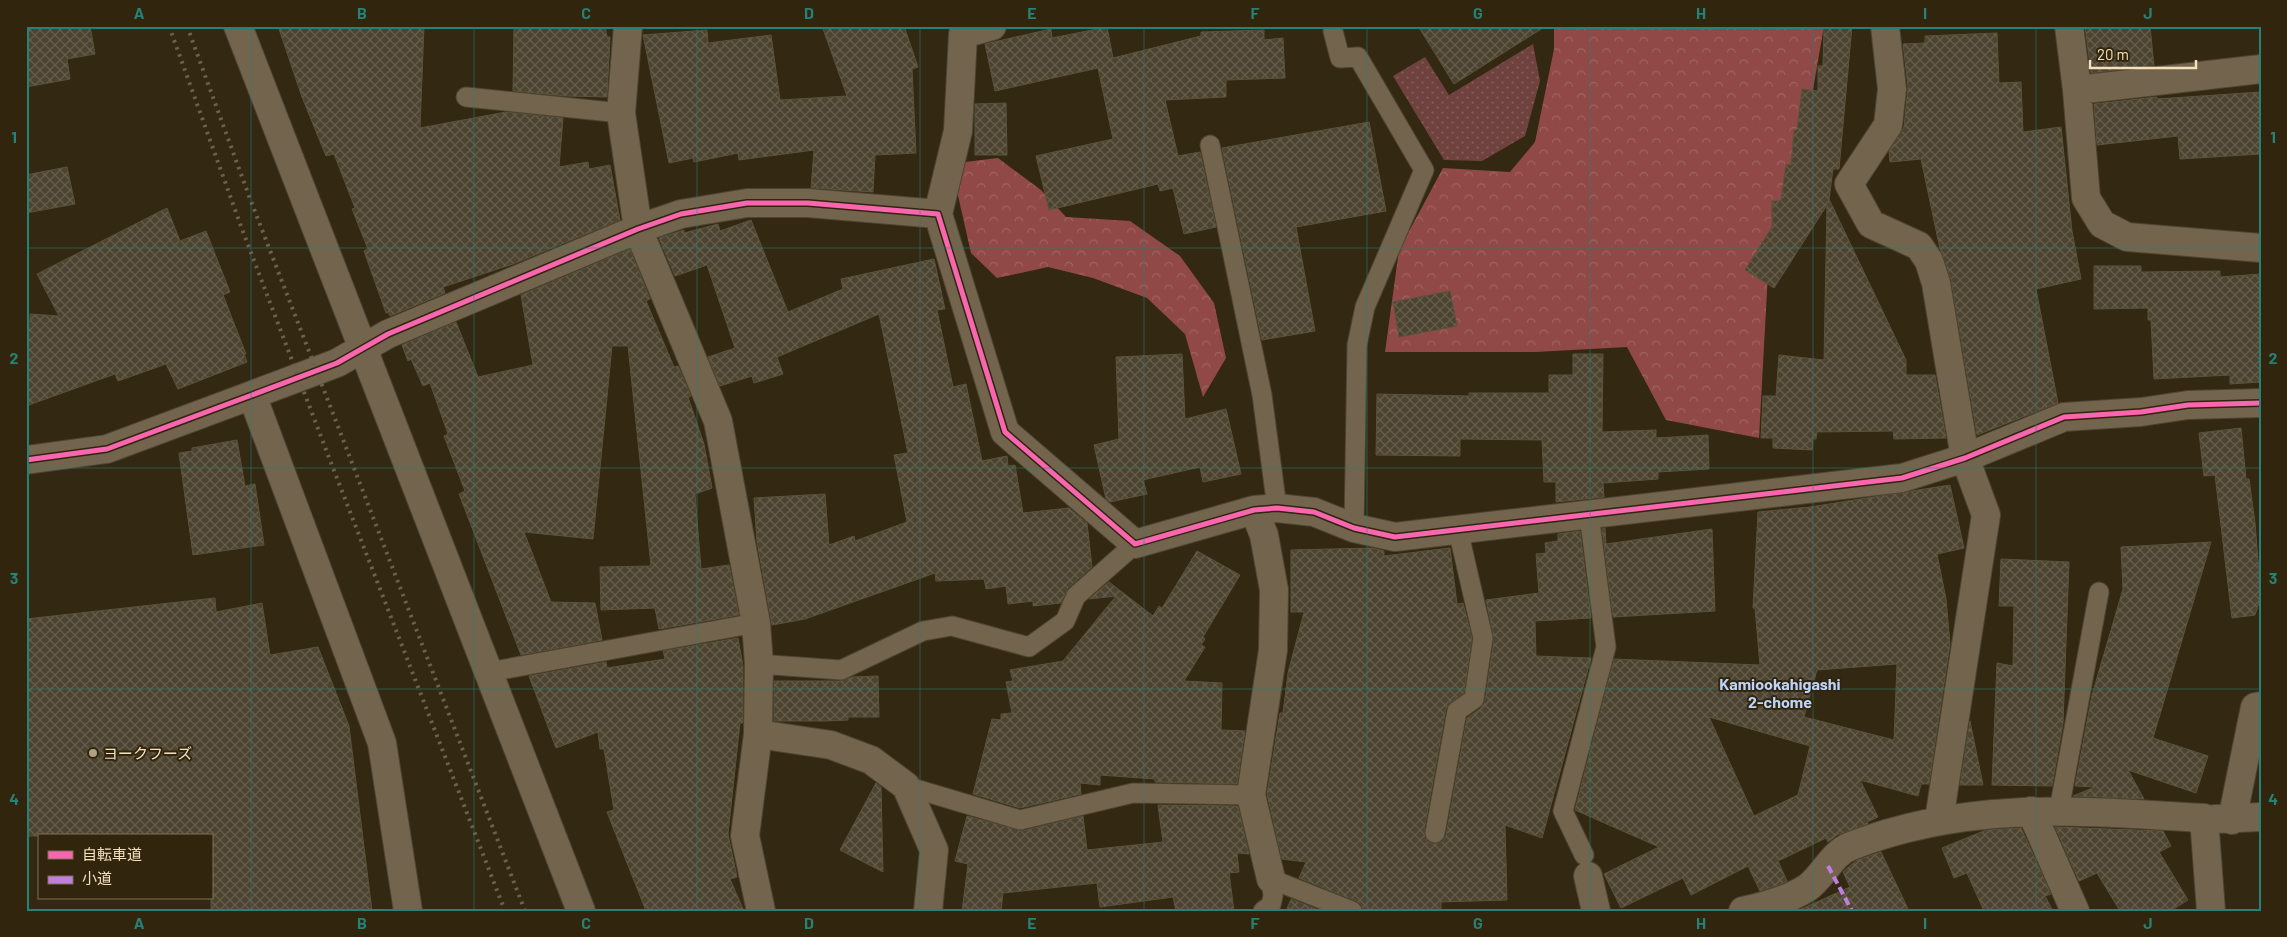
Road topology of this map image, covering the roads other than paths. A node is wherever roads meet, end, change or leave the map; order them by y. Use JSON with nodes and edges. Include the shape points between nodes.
{"nodes":[{"id":1,"x":238,"y":26,"type":"edge"},
{"id":2,"x":628,"y":26,"type":"edge"},
{"id":3,"x":992,"y":26,"type":"edge"},
{"id":4,"x":1885,"y":26,"type":"edge"},
{"id":5,"x":2069,"y":26,"type":"edge"},
{"id":6,"x":962,"y":30,"type":"edge"},
{"id":7,"x":1333,"y":31,"type":"dead end"},
{"id":8,"x":2261,"y":69,"type":"edge"},
{"id":9,"x":2077,"y":90,"type":"junction"},
{"id":10,"x":466,"y":97,"type":"dead end"},
{"id":11,"x":621,"y":113,"type":"junction"},
{"id":12,"x":1210,"y":145,"type":"dead end"},
{"id":13,"x":938,"y":214,"type":"junction"},
{"id":14,"x":638,"y":228,"type":"junction"},
{"id":15,"x":2261,"y":248,"type":"edge"},
{"id":16,"x":362,"y":350,"type":"junction"},
{"id":17,"x":252,"y":395,"type":"junction"},
{"id":18,"x":2261,"y":403,"type":"edge"},
{"id":19,"x":1965,"y":458,"type":"junction"},
{"id":20,"x":26,"y":460,"type":"edge"},
{"id":21,"x":1265,"y":509,"type":"junction"},
{"id":22,"x":1589,"y":514,"type":"junction"},
{"id":23,"x":1354,"y":528,"type":"junction"},
{"id":24,"x":1458,"y":530,"type":"junction"},
{"id":25,"x":1135,"y":544,"type":"junction"},
{"id":26,"x":2098,"y":592,"type":"dead end"},
{"id":27,"x":756,"y":624,"type":"junction"},
{"id":28,"x":758,"y":664,"type":"junction"},
{"id":29,"x":489,"y":672,"type":"junction"},
{"id":30,"x":2261,"y":706,"type":"edge"},
{"id":31,"x":758,"y":734,"type":"junction"},
{"id":32,"x":906,"y":786,"type":"junction"},
{"id":33,"x":1251,"y":795,"type":"junction"},
{"id":34,"x":2059,"y":810,"type":"junction"},
{"id":35,"x":2031,"y":811,"type":"junction"},
{"id":36,"x":2261,"y":817,"type":"edge"},
{"id":37,"x":2204,"y":818,"type":"junction"},
{"id":38,"x":1940,"y":820,"type":"junction"},
{"id":39,"x":2232,"y":820,"type":"junction"},
{"id":40,"x":1435,"y":833,"type":"dead end"},
{"id":41,"x":1586,"y":866,"type":"joint"},
{"id":42,"x":1271,"y":879,"type":"junction"},
{"id":43,"x":408,"y":911,"type":"edge"},
{"id":44,"x":581,"y":911,"type":"edge"},
{"id":45,"x":761,"y":911,"type":"edge"},
{"id":46,"x":928,"y":911,"type":"edge"},
{"id":47,"x":1263,"y":911,"type":"edge"},
{"id":48,"x":1352,"y":911,"type":"edge"},
{"id":49,"x":1596,"y":911,"type":"edge"},
{"id":50,"x":1743,"y":911,"type":"edge"},
{"id":51,"x":2075,"y":911,"type":"edge"},
{"id":52,"x":2211,"y":911,"type":"edge"}],
"edges":[{"from":1,"to":16,"type":"street"},
{"from":2,"to":11,"type":"street"},
{"from":3,"to":6,"type":"street"},
{"from":4,"to":19,"type":"street","via":[[1892,89],[1888,125],[1849,184],[1871,224],[1919,246],[1929,261],[1936,283]]},
{"from":5,"to":9,"type":"street"},
{"from":6,"to":13,"type":"street","via":[[958,131]]},
{"from":7,"to":23,"type":"lane","via":[[1340,58],[1358,57],[1424,170],[1365,307],[1357,345]]},
{"from":8,"to":9,"type":"street"},
{"from":9,"to":15,"type":"street","via":[[2086,198],[2102,224],[2127,237]]},
{"from":10,"to":11,"type":"lane"},
{"from":11,"to":14,"type":"street"},
{"from":12,"to":21,"type":"lane","via":[[1262,395]]},
{"from":13,"to":14,"type":"street","via":[[808,202],[747,202],[681,214]]},
{"from":13,"to":25,"type":"street","via":[[1005,432]]},
{"from":14,"to":16,"type":"street","via":[[388,334]]},
{"from":14,"to":27,"type":"street","via":[[718,421]]},
{"from":16,"to":17,"type":"street"},
{"from":16,"to":29,"type":"street"},
{"from":17,"to":20,"type":"street","via":[[107,449]]},
{"from":17,"to":43,"type":"street","via":[[382,743]]},
{"from":18,"to":19,"type":"street","via":[[2188,405],[2064,417]]},
{"from":19,"to":22,"type":"street","via":[[1902,478]]},
{"from":19,"to":38,"type":"street","via":[[1986,516]]},
{"from":21,"to":23,"type":"street","via":[[1314,512]]},
{"from":21,"to":25,"type":"street"},
{"from":21,"to":33,"type":"street","via":[[1264,535],[1274,590],[1274,642]]},
{"from":22,"to":24,"type":"street"},
{"from":22,"to":41,"type":"lane","via":[[1606,647],[1563,811]]},
{"from":23,"to":24,"type":"street","via":[[1395,537]]},
{"from":24,"to":40,"type":"lane","via":[[1483,638],[1474,699],[1457,711]]},
{"from":25,"to":28,"type":"lane","via":[[1076,596],[1064,621],[1029,647],[952,626],[923,631],[841,670]]},
{"from":26,"to":34,"type":"lane"},
{"from":27,"to":28,"type":"street"},
{"from":27,"to":29,"type":"lane"},
{"from":28,"to":31,"type":"street"},
{"from":29,"to":44,"type":"street"},
{"from":30,"to":39,"type":"street","via":[[2255,707]]},
{"from":31,"to":32,"type":"street","via":[[831,744],[871,760]]},
{"from":31,"to":45,"type":"street","via":[[746,836]]},
{"from":32,"to":33,"type":"lane","via":[[1020,820],[1133,793]]},
{"from":32,"to":46,"type":"street","via":[[934,850]]},
{"from":33,"to":42,"type":"street"},
{"from":34,"to":35,"type":"street"},
{"from":34,"to":37,"type":"street"},
{"from":35,"to":38,"type":"street"},
{"from":35,"to":51,"type":"street"},
{"from":36,"to":39,"type":"street"},
{"from":37,"to":39,"type":"street"},
{"from":37,"to":52,"type":"street"},
{"from":38,"to":50,"type":"street","via":[[1849,847],[1808,887],[1773,904]]},
{"from":41,"to":49,"type":"street"},
{"from":42,"to":47,"type":"lane","via":[[1273,896],[1271,904]]},
{"from":42,"to":48,"type":"lane"}]}
